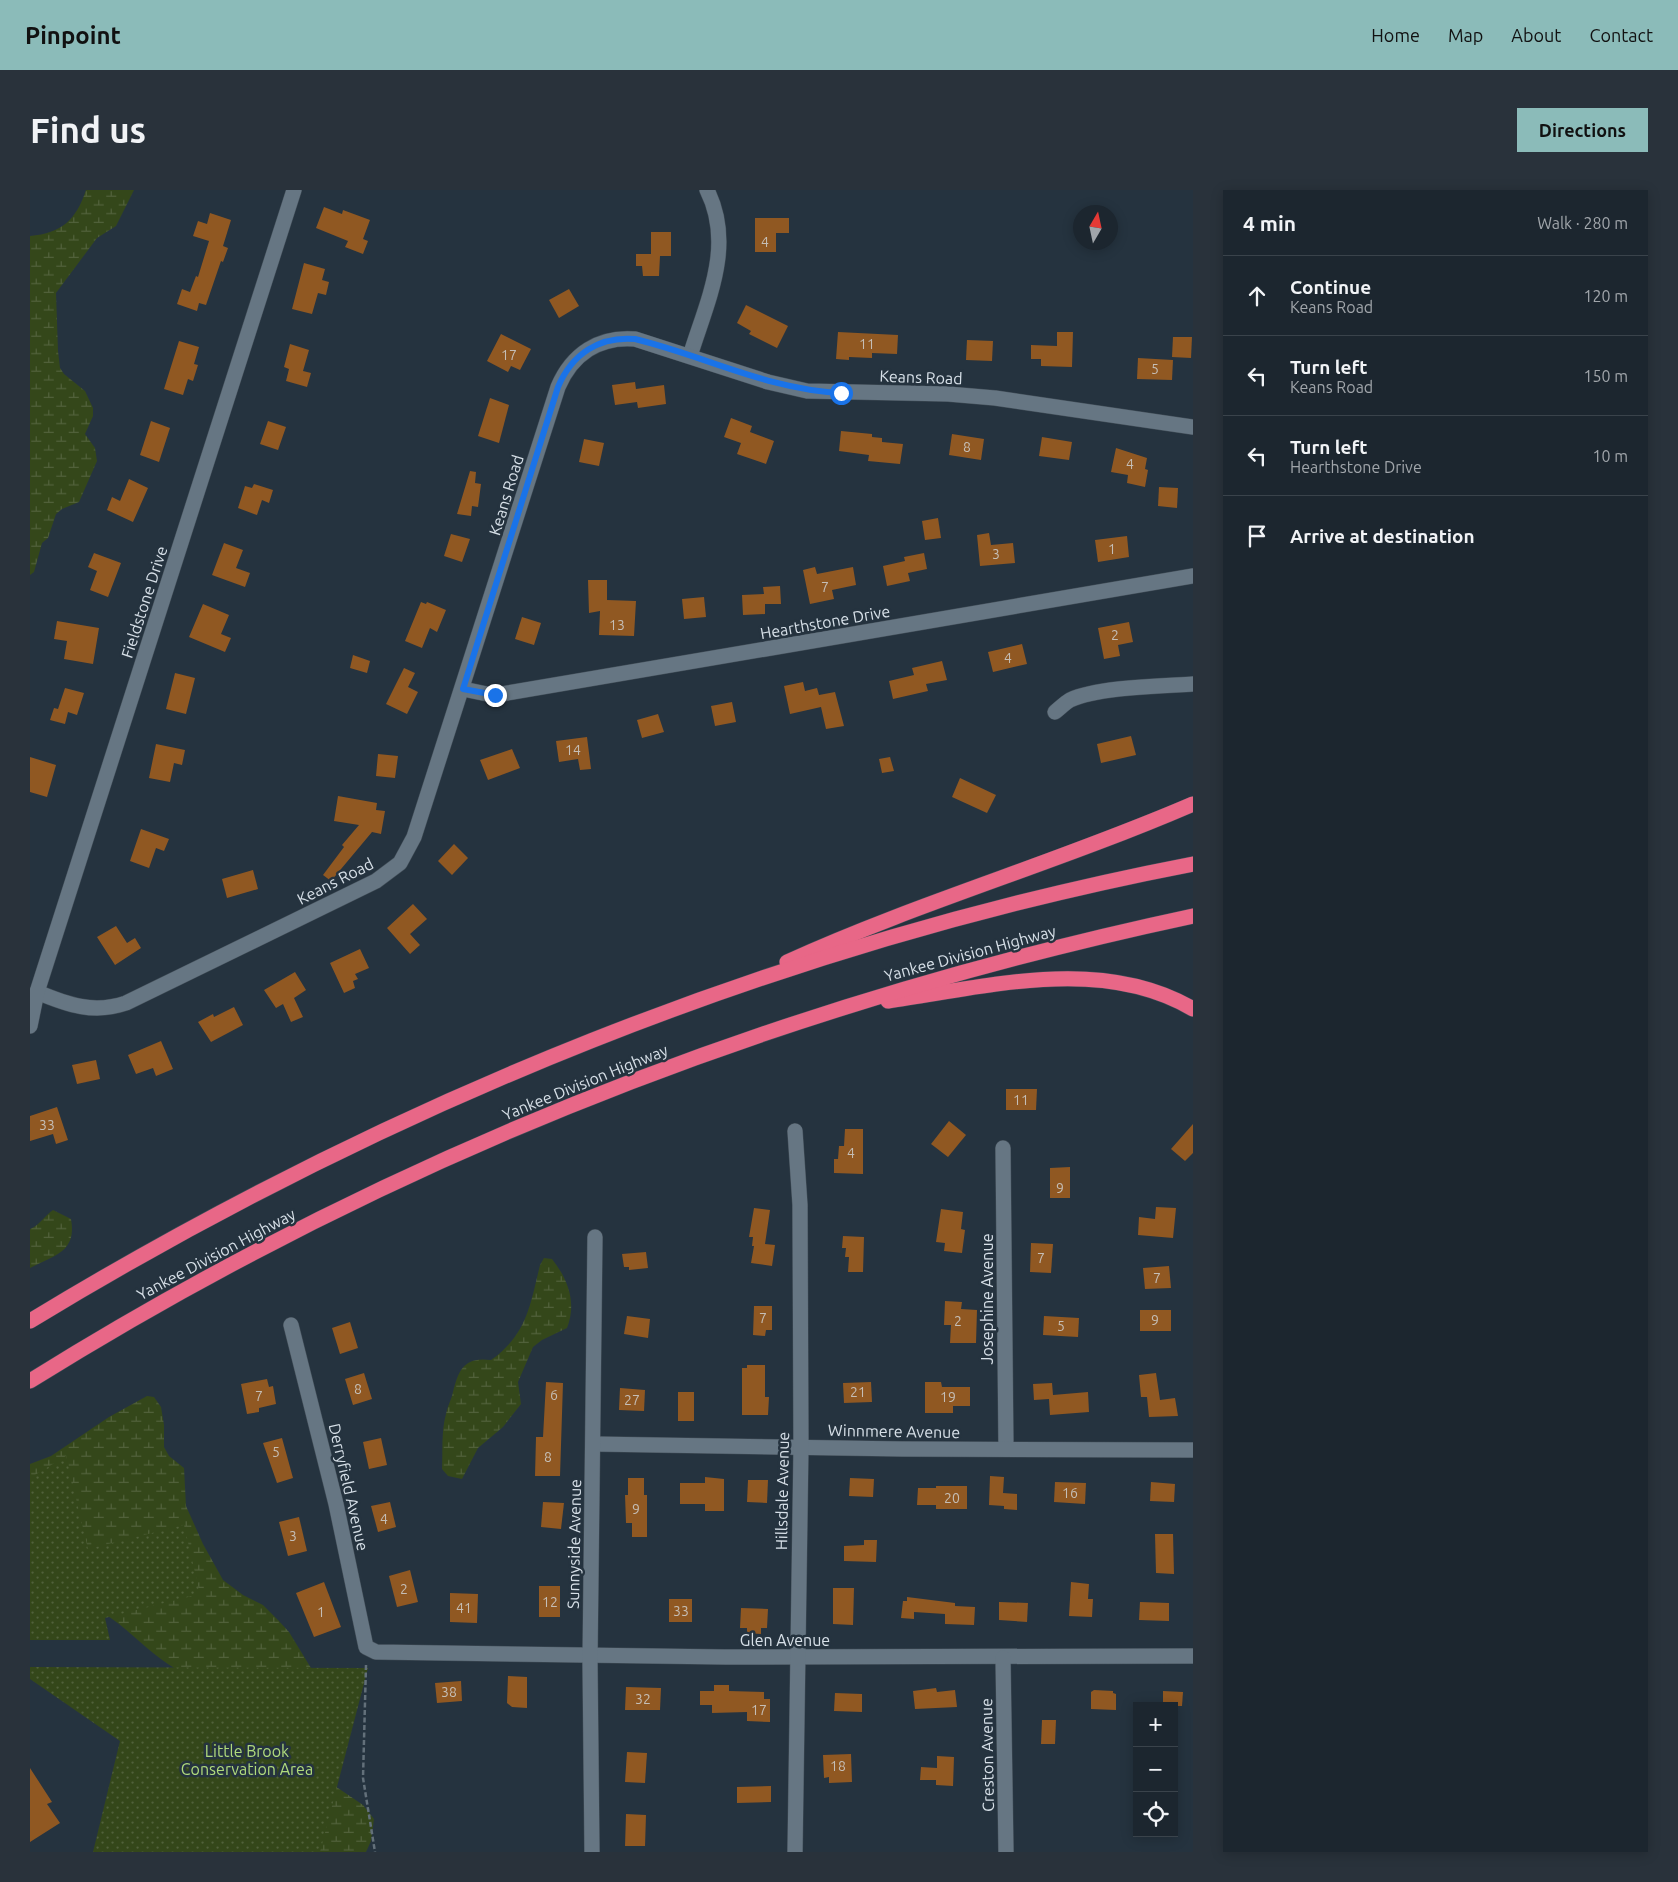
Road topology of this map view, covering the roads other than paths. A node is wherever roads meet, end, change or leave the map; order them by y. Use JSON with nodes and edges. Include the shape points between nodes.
{"nodes":[{"id":1,"x":294,"y":190,"type":"edge"},
{"id":2,"x":707,"y":190,"type":"edge"},
{"id":3,"x":690,"y":356,"type":"junction"},
{"id":4,"x":1193,"y":427,"type":"edge"},
{"id":5,"x":1193,"y":576,"type":"edge"},
{"id":6,"x":1193,"y":684,"type":"edge"},
{"id":7,"x":463,"y":689,"type":"junction"},
{"id":8,"x":1055,"y":712,"type":"dead end"},
{"id":9,"x":1193,"y":804,"type":"edge"},
{"id":10,"x":1193,"y":864,"type":"edge"},
{"id":11,"x":1193,"y":916,"type":"edge"},
{"id":12,"x":37,"y":992,"type":"junction"},
{"id":13,"x":695,"y":1002,"type":"junction"},
{"id":14,"x":835,"y":1009,"type":"junction"},
{"id":15,"x":1193,"y":1009,"type":"edge"},
{"id":16,"x":30,"y":1026,"type":"edge"},
{"id":17,"x":795,"y":1131,"type":"dead end"},
{"id":18,"x":1003,"y":1148,"type":"dead end"},
{"id":19,"x":595,"y":1237,"type":"dead end"},
{"id":20,"x":30,"y":1321,"type":"edge"},
{"id":21,"x":291,"y":1325,"type":"dead end"},
{"id":22,"x":30,"y":1381,"type":"edge"},
{"id":23,"x":594,"y":1444,"type":"junction"},
{"id":24,"x":800,"y":1447,"type":"junction"},
{"id":25,"x":1006,"y":1449,"type":"junction"},
{"id":26,"x":1193,"y":1450,"type":"edge"},
{"id":27,"x":371,"y":1649,"type":"joint"},
{"id":28,"x":590,"y":1656,"type":"junction"},
{"id":29,"x":1193,"y":1656,"type":"edge"},
{"id":30,"x":797,"y":1657,"type":"junction"},
{"id":31,"x":1003,"y":1658,"type":"junction"},
{"id":32,"x":592,"y":1852,"type":"edge"},
{"id":33,"x":795,"y":1852,"type":"edge"},
{"id":34,"x":1006,"y":1852,"type":"edge"}],
"edges":[{"from":1,"to":12,"type":"street","name":"Fieldstone Drive"},
{"from":2,"to":3,"type":"street","via":[[718,218],[720,249]]},
{"from":3,"to":4,"type":"street","name":"Keans Road","via":[[768,382],[807,391],[948,394],[1002,399]]},
{"from":3,"to":7,"type":"street","name":"Keans Road","via":[[635,339],[614,339],[588,349],[568,368],[558,387]]},
{"from":5,"to":7,"type":"street","name":"Hearthstone Drive","via":[[502,694]]},
{"from":6,"to":8,"type":"street","via":[[1086,694],[1069,700]]},
{"from":7,"to":12,"type":"street","name":"Keans Road","via":[[412,844],[400,863],[383,877],[126,1003],[88,1009]]},
{"from":9,"to":13,"type":"highway","via":[[859,931]]},
{"from":10,"to":13,"type":"highway","name":"Yankee Division Highway","via":[[1064,892],[918,930]]},
{"from":11,"to":14,"type":"highway","name":"Yankee Division Highway","via":[[1018,956]]},
{"from":12,"to":16,"type":"street","name":"Fieldstone Drive"},
{"from":13,"to":20,"type":"highway","name":"Yankee Division Highway","via":[[576,1046],[366,1139],[176,1236]]},
{"from":14,"to":15,"type":"highway","via":[[1007,983],[1058,979],[1136,986]]},
{"from":14,"to":22,"type":"highway","name":"Yankee Division Highway","via":[[646,1075],[459,1152],[285,1235],[194,1284]]},
{"from":17,"to":24,"type":"street","name":"Hillsdale Avenue","via":[[800,1205]]},
{"from":18,"to":25,"type":"street","name":"Josephine Avenue"},
{"from":19,"to":23,"type":"street","name":"Sunnyside Avenue"},
{"from":21,"to":27,"type":"street","name":"Derryfield Avenue"},
{"from":23,"to":24,"type":"street","name":"Winnmere Avenue"},
{"from":23,"to":28,"type":"street","name":"Sunnyside Avenue"},
{"from":24,"to":25,"type":"street","name":"Winnmere Avenue"},
{"from":24,"to":30,"type":"street","name":"Hillsdale Avenue"},
{"from":25,"to":26,"type":"street","name":"Winnmere Avenue"},
{"from":27,"to":28,"type":"street","name":"Glen Avenue"},
{"from":28,"to":30,"type":"street","name":"Glen Avenue"},
{"from":28,"to":32,"type":"street","name":"Sunnyside Avenue"},
{"from":29,"to":31,"type":"street","name":"Glen Avenue"},
{"from":30,"to":31,"type":"street","name":"Glen Avenue"},
{"from":30,"to":33,"type":"street","name":"Hillsdale Avenue"},
{"from":31,"to":34,"type":"street","name":"Creston Avenue"}]}
